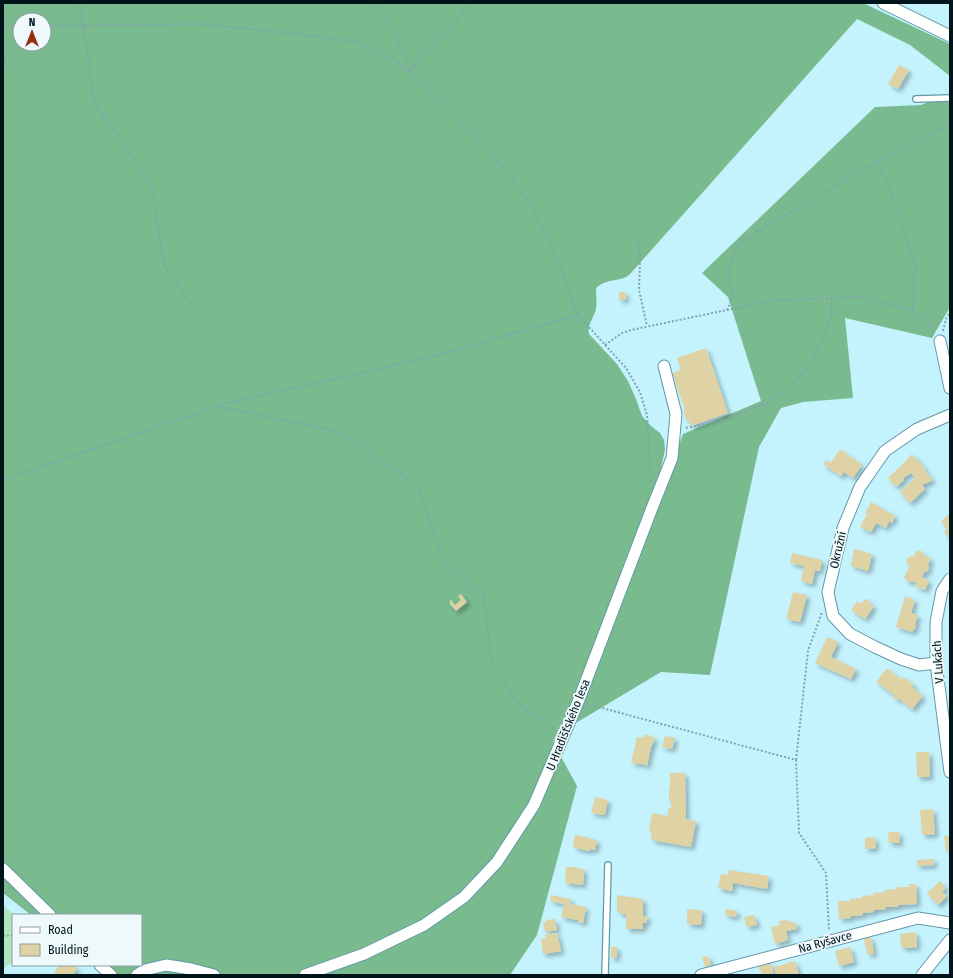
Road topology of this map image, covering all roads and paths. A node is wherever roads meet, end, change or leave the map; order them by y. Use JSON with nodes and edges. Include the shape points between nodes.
{"nodes":[{"id":1,"x":80,"y":3,"type":"edge"},
{"id":2,"x":373,"y":3,"type":"edge"},
{"id":3,"x":469,"y":3,"type":"edge"},
{"id":4,"x":883,"y":3,"type":"edge"},
{"id":5,"x":82,"y":25,"type":"junction"},
{"id":6,"x":52,"y":26,"type":"edge"},
{"id":7,"x":950,"y":36,"type":"edge"},
{"id":8,"x":3,"y":47,"type":"edge"},
{"id":9,"x":6,"y":66,"type":"dead end"},
{"id":10,"x":410,"y":72,"type":"junction"},
{"id":11,"x":950,"y":98,"type":"edge"},
{"id":12,"x":916,"y":99,"type":"dead end"},
{"id":13,"x":950,"y":125,"type":"edge"},
{"id":14,"x":878,"y":161,"type":"junction"},
{"id":15,"x":638,"y":239,"type":"dead end"},
{"id":16,"x":832,"y":298,"type":"junction"},
{"id":17,"x":190,"y":304,"type":"dead end"},
{"id":18,"x":727,"y":310,"type":"junction"},
{"id":19,"x":913,"y":311,"type":"junction"},
{"id":20,"x":950,"y":313,"type":"edge"},
{"id":21,"x":578,"y":315,"type":"junction"},
{"id":22,"x":647,"y":326,"type":"junction"},
{"id":23,"x":940,"y":342,"type":"junction"},
{"id":24,"x":605,"y":345,"type":"junction"},
{"id":25,"x":664,"y":366,"type":"dead end"},
{"id":26,"x":950,"y":388,"type":"edge"},
{"id":27,"x":218,"y":406,"type":"junction"},
{"id":28,"x":950,"y":415,"type":"edge"},
{"id":29,"x":674,"y":430,"type":"junction"},
{"id":30,"x":3,"y":480,"type":"edge"},
{"id":31,"x":651,"y":484,"type":"dead end"},
{"id":32,"x":950,"y":579,"type":"edge"},
{"id":33,"x":828,"y":592,"type":"junction"},
{"id":34,"x":936,"y":663,"type":"junction"},
{"id":35,"x":578,"y":702,"type":"junction"},
{"id":36,"x":564,"y":736,"type":"junction"},
{"id":37,"x":796,"y":760,"type":"junction"},
{"id":38,"x":950,"y":772,"type":"edge"},
{"id":39,"x":608,"y":866,"type":"dead end"},
{"id":40,"x":3,"y":869,"type":"edge"},
{"id":41,"x":49,"y":914,"type":"edge"},
{"id":42,"x":950,"y":923,"type":"edge"},
{"id":43,"x":950,"y":940,"type":"edge"},
{"id":44,"x":830,"y":941,"type":"junction"},
{"id":45,"x":101,"y":966,"type":"edge"},
{"id":46,"x":110,"y":975,"type":"edge"},
{"id":47,"x":137,"y":975,"type":"edge"},
{"id":48,"x":214,"y":975,"type":"edge"},
{"id":49,"x":305,"y":975,"type":"edge"},
{"id":50,"x":604,"y":975,"type":"edge"},
{"id":51,"x":702,"y":975,"type":"edge"},
{"id":52,"x":922,"y":975,"type":"edge"}],
"edges":[{"from":1,"to":5,"type":"path"},
{"from":2,"to":10,"type":"path","via":[[397,38]]},
{"from":3,"to":10,"type":"path","via":[[456,22],[427,49]]},
{"from":4,"to":7,"type":"street"},
{"from":5,"to":6,"type":"path"},
{"from":5,"to":10,"type":"path","via":[[200,24],[357,42],[391,57]]},
{"from":5,"to":17,"type":"path","via":[[94,102],[152,186],[164,266]]},
{"from":8,"to":9,"type":"path"},
{"from":10,"to":21,"type":"path","via":[[494,156],[529,201],[555,254]]},
{"from":11,"to":12,"type":"lane"},
{"from":13,"to":14,"type":"path","via":[[911,142]]},
{"from":14,"to":18,"type":"path","via":[[739,243],[727,272],[733,297]]},
{"from":14,"to":19,"type":"path","via":[[898,209],[915,266]]},
{"from":15,"to":22,"type":"path","via":[[639,290]]},
{"from":16,"to":18,"type":"path","via":[[778,300]]},
{"from":16,"to":19,"type":"path","via":[[864,297]]},
{"from":16,"to":29,"type":"path","via":[[831,318],[824,336],[809,365],[791,386],[765,404],[728,418]]},
{"from":18,"to":22,"type":"path"},
{"from":19,"to":23,"type":"path","via":[[931,326]]},
{"from":20,"to":23,"type":"path"},
{"from":21,"to":24,"type":"path"},
{"from":21,"to":27,"type":"path","via":[[431,357]]},
{"from":22,"to":24,"type":"path","via":[[622,333]]},
{"from":23,"to":26,"type":"street"},
{"from":24,"to":31,"type":"path","via":[[626,368],[644,404],[647,415]]},
{"from":25,"to":29,"type":"street","name":"U Hradišťského lesa","via":[[676,414]]},
{"from":27,"to":30,"type":"path"},
{"from":27,"to":36,"type":"path","via":[[341,432],[418,487],[446,564],[484,595],[491,659],[517,702]]},
{"from":28,"to":33,"type":"street","name":"Okružní","via":[[917,429],[885,451],[860,488],[843,528]]},
{"from":29,"to":35,"type":"street","name":"U Hradišťského lesa","via":[[672,458]]},
{"from":32,"to":34,"type":"street","name":"V Lukách","via":[[942,591],[936,622]]},
{"from":33,"to":34,"type":"street","name":"Okružní","via":[[833,616],[850,634],[901,659],[919,665]]},
{"from":33,"to":37,"type":"path","via":[[808,651]]},
{"from":34,"to":38,"type":"street","name":"V Lukách"},
{"from":35,"to":36,"type":"street","name":"U Hradišťského lesa"},
{"from":35,"to":37,"type":"path"},
{"from":36,"to":49,"type":"street","name":"U Hradišťského lesa","via":[[534,805],[498,862],[464,897],[424,925],[364,954]]},
{"from":37,"to":44,"type":"path","via":[[799,833],[826,873]]},
{"from":39,"to":50,"type":"lane"},
{"from":40,"to":41,"type":"street"},
{"from":42,"to":44,"type":"street","name":"Na Ryšavce","via":[[918,918]]},
{"from":43,"to":52,"type":"street"},
{"from":44,"to":51,"type":"street","name":"Na Ryšavce"},
{"from":45,"to":46,"type":"street"},
{"from":47,"to":48,"type":"street","via":[[145,970],[166,965]]}]}
